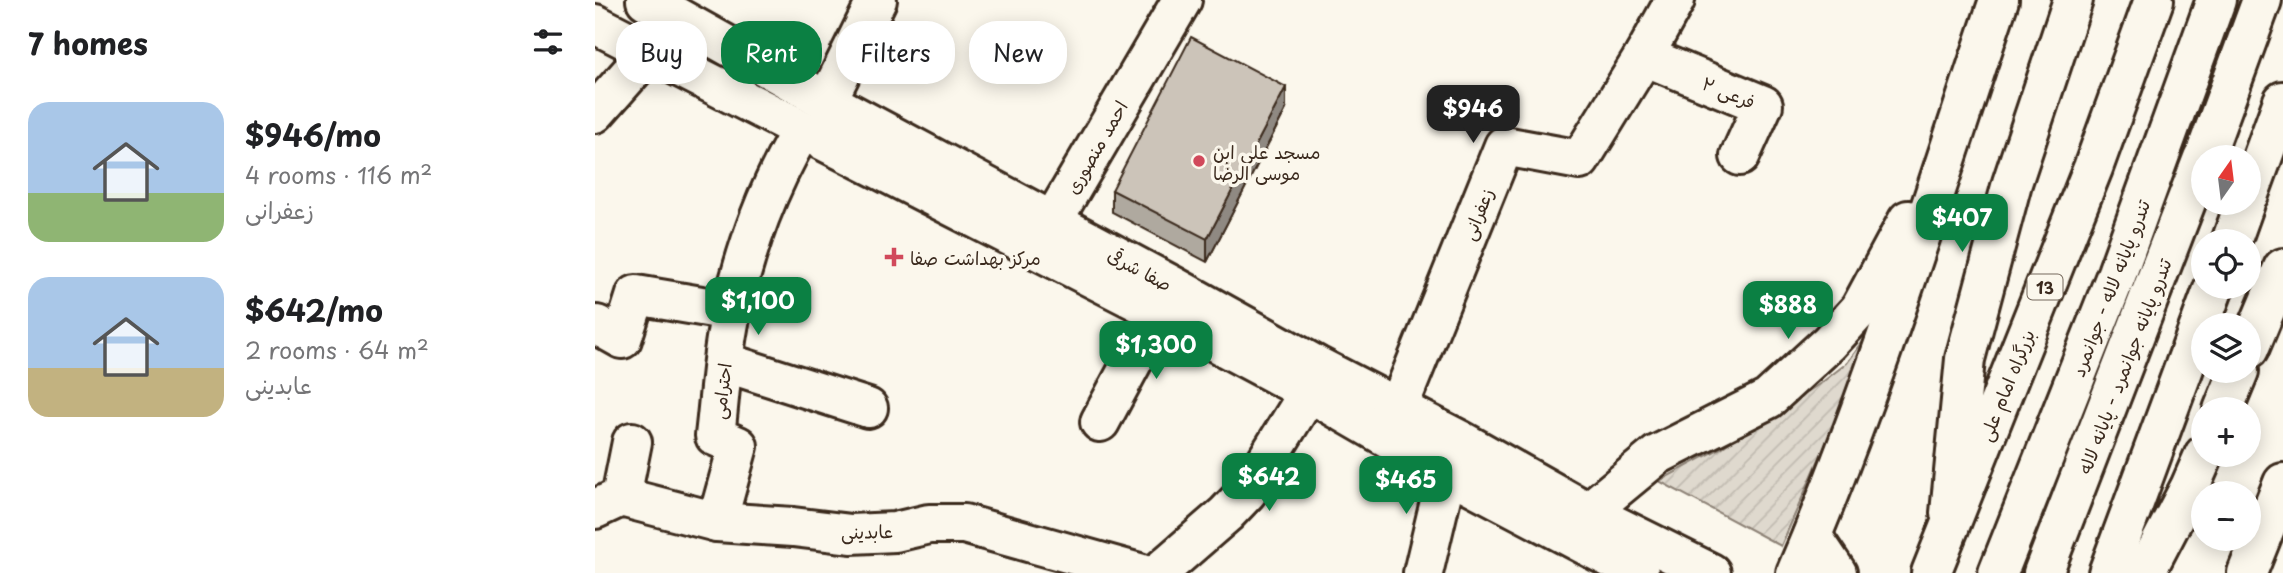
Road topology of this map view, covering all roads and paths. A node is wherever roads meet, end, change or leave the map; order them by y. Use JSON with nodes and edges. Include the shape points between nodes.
{"nodes":[{"id":1,"x":877,"y":0,"type":"edge"},
{"id":2,"x":1182,"y":0,"type":"edge"},
{"id":3,"x":1675,"y":0,"type":"edge"},
{"id":4,"x":1999,"y":0,"type":"edge"},
{"id":5,"x":2073,"y":0,"type":"edge"},
{"id":6,"x":2154,"y":0,"type":"edge"},
{"id":7,"x":2216,"y":0,"type":"edge"},
{"id":8,"x":2262,"y":0,"type":"edge"},
{"id":9,"x":662,"y":9,"type":"edge"},
{"id":10,"x":595,"y":24,"type":"edge"},
{"id":11,"x":616,"y":35,"type":"edge"},
{"id":12,"x":1644,"y":57,"type":"junction"},
{"id":13,"x":707,"y":82,"type":"edge"},
{"id":14,"x":621,"y":84,"type":"edge"},
{"id":15,"x":827,"y":101,"type":"junction"},
{"id":16,"x":2283,"y":102,"type":"edge"},
{"id":17,"x":595,"y":113,"type":"edge"},
{"id":18,"x":801,"y":131,"type":"junction"},
{"id":19,"x":1955,"y":132,"type":"junction"},
{"id":20,"x":2208,"y":145,"type":"edge"},
{"id":21,"x":1739,"y":156,"type":"dead end"},
{"id":22,"x":2261,"y":162,"type":"edge"},
{"id":23,"x":2191,"y":189,"type":"edge"},
{"id":24,"x":1045,"y":237,"type":"junction"},
{"id":25,"x":2283,"y":268,"type":"edge"},
{"id":26,"x":1166,"y":299,"type":"junction"},
{"id":27,"x":2210,"y":299,"type":"edge"},
{"id":28,"x":731,"y":311,"type":"junction"},
{"id":29,"x":2261,"y":320,"type":"edge"},
{"id":30,"x":597,"y":325,"type":"dead end"},
{"id":31,"x":724,"y":362,"type":"junction"},
{"id":32,"x":1309,"y":393,"type":"junction"},
{"id":33,"x":868,"y":408,"type":"dead end"},
{"id":34,"x":1100,"y":422,"type":"dead end"},
{"id":35,"x":1391,"y":422,"type":"junction"},
{"id":36,"x":632,"y":442,"type":"dead end"},
{"id":37,"x":1453,"y":456,"type":"junction"},
{"id":38,"x":2199,"y":467,"type":"edge"},
{"id":39,"x":2278,"y":500,"type":"edge"},
{"id":40,"x":608,"y":503,"type":"edge"},
{"id":41,"x":1588,"y":512,"type":"junction"},
{"id":42,"x":717,"y":522,"type":"junction"},
{"id":43,"x":1948,"y":529,"type":"junction"},
{"id":44,"x":1812,"y":536,"type":"junction"},
{"id":45,"x":1139,"y":573,"type":"edge"},
{"id":46,"x":1158,"y":573,"type":"edge"},
{"id":47,"x":1423,"y":573,"type":"edge"},
{"id":48,"x":1639,"y":573,"type":"edge"},
{"id":49,"x":1711,"y":573,"type":"edge"},
{"id":50,"x":1795,"y":573,"type":"edge"},
{"id":51,"x":1837,"y":573,"type":"edge"},
{"id":52,"x":1931,"y":573,"type":"edge"},
{"id":53,"x":1998,"y":573,"type":"edge"},
{"id":54,"x":2043,"y":573,"type":"edge"},
{"id":55,"x":2108,"y":573,"type":"edge"},
{"id":56,"x":2145,"y":573,"type":"edge"},
{"id":57,"x":2247,"y":573,"type":"edge"},
{"id":58,"x":2263,"y":573,"type":"edge"}],
"edges":[{"from":1,"to":15,"type":"main road"},
{"from":2,"to":24,"type":"main road","name":"احمد منصوری"},
{"from":3,"to":12,"type":"main road","name":"زعفرانی"},
{"from":4,"to":19,"type":"main road"},
{"from":5,"to":43,"type":"main road","via":[[2012,183],[1965,359]]},
{"from":6,"to":43,"type":"main road","name":"بزرگراه امام علی","number":"13","via":[[2093,168]]},
{"from":7,"to":53,"type":"main road","name":"تندرو پایانه لاله - جوانمرد","via":[[2117,273]]},
{"from":8,"to":20,"type":"main road","name":"تندرو پایانه جوانمرد - پایانه لاله"},
{"from":9,"to":15,"type":"main road","name":"صفا شرقی"},
{"from":10,"to":11,"type":"main road","name":"صفا شرقی"},
{"from":12,"to":21,"type":"main road","name":"فرعی ۲","via":[[1763,106]]},
{"from":12,"to":35,"type":"main road","name":"زعفرانی","via":[[1580,160],[1504,146]]},
{"from":13,"to":18,"type":"main road","name":"صفا شرقی"},
{"from":14,"to":17,"type":"main road"},
{"from":15,"to":24,"type":"main road","name":"صفا شرقی"},
{"from":16,"to":22,"type":"main road"},
{"from":18,"to":24,"type":"main road","name":"صفا شرقی"},
{"from":18,"to":28,"type":"main road","name":"احترامی","via":[[761,208]]},
{"from":19,"to":41,"type":"main road","via":[[1860,309],[1829,343],[1768,399],[1657,455]]},
{"from":19,"to":44,"type":"main road","via":[[1891,328]]},
{"from":23,"to":54,"type":"main road","name":"تندرو پایانه جوانمرد - پایانه لاله"},
{"from":24,"to":26,"type":"main road","name":"صفا شرقی"},
{"from":25,"to":29,"type":"main road"},
{"from":26,"to":32,"type":"main road","name":"صفا شرقی"},
{"from":26,"to":34,"type":"main road"},
{"from":26,"to":35,"type":"main road","name":"صفا شرقی","via":[[1317,366]]},
{"from":27,"to":55,"type":"main road"},
{"from":28,"to":30,"type":"main road","via":[[636,295],[622,339]]},
{"from":28,"to":31,"type":"main road","name":"احترامی"},
{"from":31,"to":33,"type":"main road"},
{"from":31,"to":42,"type":"main road","name":"احترامی","via":[[715,436],[738,446]]},
{"from":32,"to":35,"type":"main road","name":"صفا شرقی"},
{"from":32,"to":46,"type":"main road","via":[[1247,492]]},
{"from":35,"to":37,"type":"main road","name":"صفا شرقی"},
{"from":36,"to":40,"type":"main road"},
{"from":37,"to":41,"type":"main road","name":"صفا شرقی"},
{"from":37,"to":47,"type":"main road"},
{"from":37,"to":48,"type":"main road","name":"صفا شرقی"},
{"from":38,"to":56,"type":"main road"},
{"from":39,"to":57,"type":"main road"},
{"from":39,"to":58,"type":"main road"},
{"from":40,"to":42,"type":"main road","name":"عابدینی"},
{"from":41,"to":49,"type":"main road","name":"صفا شرقی"},
{"from":42,"to":45,"type":"main road","name":"عابدینی","via":[[851,534],[964,524]]},
{"from":43,"to":52,"type":"main road","name":"بزرگراه امام علی","number":"13"},
{"from":44,"to":50,"type":"main road"},
{"from":44,"to":51,"type":"main road"}]}
